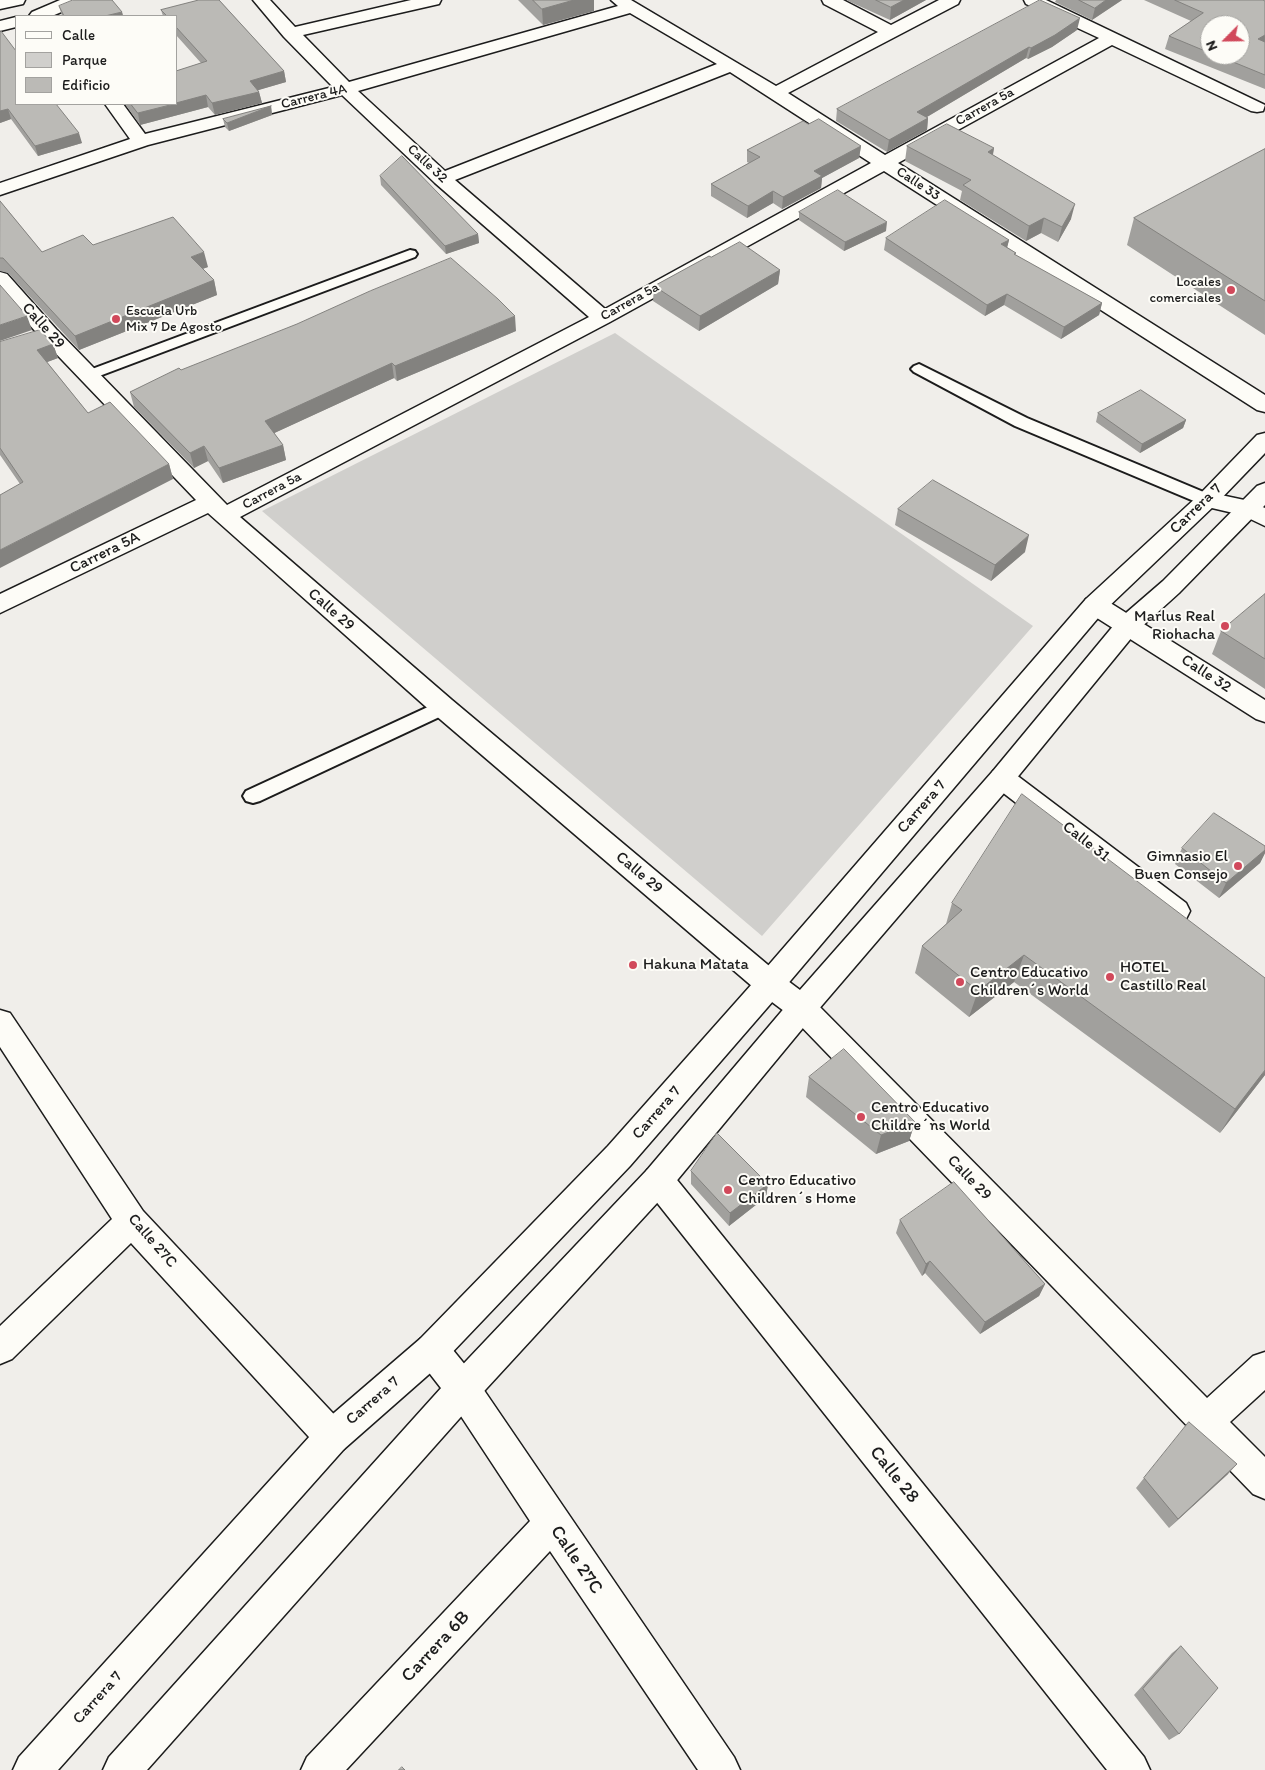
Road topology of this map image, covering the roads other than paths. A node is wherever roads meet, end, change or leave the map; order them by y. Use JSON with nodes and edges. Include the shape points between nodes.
{"nodes":[{"id":1,"x":17,"y":0,"type":"edge"},
{"id":2,"x":74,"y":0,"type":"edge"},
{"id":3,"x":261,"y":0,"type":"edge"},
{"id":4,"x":433,"y":0,"type":"edge"},
{"id":5,"x":830,"y":0,"type":"edge"},
{"id":6,"x":952,"y":0,"type":"edge"},
{"id":7,"x":1032,"y":0,"type":"edge"},
{"id":8,"x":0,"y":4,"type":"edge"},
{"id":9,"x":624,"y":4,"type":"edge"},
{"id":10,"x":46,"y":11,"type":"edge"},
{"id":11,"x":15,"y":22,"type":"edge"},
{"id":12,"x":0,"y":26,"type":"edge"},
{"id":13,"x":290,"y":33,"type":"junction"},
{"id":14,"x":892,"y":33,"type":"junction"},
{"id":15,"x":1112,"y":38,"type":"junction"},
{"id":16,"x":731,"y":65,"type":"junction"},
{"id":17,"x":346,"y":89,"type":"junction"},
{"id":18,"x":776,"y":93,"type":"junction"},
{"id":19,"x":115,"y":105,"type":"edge"},
{"id":20,"x":1257,"y":107,"type":"dead end"},
{"id":21,"x":141,"y":141,"type":"junction"},
{"id":22,"x":884,"y":162,"type":"junction"},
{"id":23,"x":442,"y":179,"type":"junction"},
{"id":24,"x":0,"y":189,"type":"edge"},
{"id":25,"x":410,"y":254,"type":"dead end"},
{"id":26,"x":0,"y":278,"type":"edge"},
{"id":27,"x":603,"y":318,"type":"junction"},
{"id":28,"x":919,"y":370,"type":"dead end"},
{"id":29,"x":89,"y":375,"type":"junction"},
{"id":30,"x":1265,"y":406,"type":"edge"},
{"id":31,"x":1265,"y":440,"type":"edge"},
{"id":32,"x":1208,"y":500,"type":"junction"},
{"id":33,"x":1260,"y":506,"type":"edge"},
{"id":34,"x":217,"y":510,"type":"junction"},
{"id":35,"x":0,"y":604,"type":"edge"},
{"id":36,"x":1095,"y":605,"type":"junction"},
{"id":37,"x":1128,"y":625,"type":"junction"},
{"id":38,"x":443,"y":707,"type":"junction"},
{"id":39,"x":1265,"y":712,"type":"edge"},
{"id":40,"x":1002,"y":778,"type":"junction"},
{"id":41,"x":253,"y":796,"type":"dead end"},
{"id":42,"x":1196,"y":926,"type":"edge"},
{"id":43,"x":770,"y":984,"type":"junction"},
{"id":44,"x":802,"y":1008,"type":"junction"},
{"id":45,"x":0,"y":1022,"type":"edge"},
{"id":46,"x":658,"y":1180,"type":"junction"},
{"id":47,"x":132,"y":1221,"type":"junction"},
{"id":48,"x":0,"y":1348,"type":"edge"},
{"id":49,"x":432,"y":1350,"type":"junction"},
{"id":50,"x":1265,"y":1368,"type":"edge"},
{"id":51,"x":463,"y":1389,"type":"junction"},
{"id":52,"x":1207,"y":1421,"type":"junction"},
{"id":53,"x":332,"y":1437,"type":"junction"},
{"id":54,"x":1265,"y":1482,"type":"edge"},
{"id":55,"x":552,"y":1523,"type":"junction"},
{"id":56,"x":32,"y":1770,"type":"edge"},
{"id":57,"x":122,"y":1770,"type":"edge"},
{"id":58,"x":320,"y":1770,"type":"edge"},
{"id":59,"x":721,"y":1770,"type":"edge"},
{"id":60,"x":1131,"y":1770,"type":"edge"}],
"edges":[{"from":1,"to":8,"type":"street"},
{"from":2,"to":10,"type":"street"},
{"from":3,"to":13,"type":"street","name":"Calle 32"},
{"from":4,"to":13,"type":"street"},
{"from":5,"to":14,"type":"street"},
{"from":6,"to":14,"type":"street"},
{"from":7,"to":15,"type":"street"},
{"from":9,"to":16,"type":"street","name":"Calle 33"},
{"from":9,"to":17,"type":"street","name":"Carrera 4A"},
{"from":11,"to":12,"type":"street"},
{"from":13,"to":17,"type":"street","name":"Calle 32"},
{"from":14,"to":18,"type":"street"},
{"from":15,"to":20,"type":"street"},
{"from":15,"to":22,"type":"street","name":"Carrera 5a"},
{"from":16,"to":18,"type":"street","name":"Calle 33"},
{"from":16,"to":23,"type":"street"},
{"from":17,"to":21,"type":"street","name":"Carrera 4A"},
{"from":17,"to":23,"type":"street","name":"Calle 32"},
{"from":18,"to":22,"type":"street","name":"Calle 33"},
{"from":19,"to":21,"type":"street"},
{"from":21,"to":24,"type":"street","name":"Carrera 4A"},
{"from":22,"to":27,"type":"street","name":"Carrera 5a"},
{"from":22,"to":30,"type":"street","name":"Calle 33"},
{"from":23,"to":27,"type":"street","name":"Calle 32"},
{"from":25,"to":29,"type":"lane"},
{"from":26,"to":29,"type":"street","name":"Calle 29","via":[[37,338]]},
{"from":27,"to":34,"type":"street","name":"Carrera 5a"},
{"from":28,"to":32,"type":"lane","via":[[1021,422]]},
{"from":29,"to":34,"type":"street","name":"Calle 29"},
{"from":31,"to":32,"type":"street","name":"Carrera 7"},
{"from":32,"to":33,"type":"street"},
{"from":32,"to":36,"type":"street","name":"Carrera 7"},
{"from":33,"to":37,"type":"street"},
{"from":34,"to":35,"type":"street","name":"Carrera 5A"},
{"from":34,"to":38,"type":"street","name":"Calle 29"},
{"from":36,"to":37,"type":"street","name":"Calle 32"},
{"from":36,"to":43,"type":"street","name":"Carrera 7"},
{"from":37,"to":39,"type":"street","name":"Calle 32"},
{"from":37,"to":40,"type":"street"},
{"from":38,"to":41,"type":"lane"},
{"from":38,"to":43,"type":"street","name":"Calle 29"},
{"from":40,"to":42,"type":"street","name":"Calle 31"},
{"from":40,"to":44,"type":"street"},
{"from":43,"to":44,"type":"street","name":"Calle 29"},
{"from":43,"to":49,"type":"street","name":"Carrera 7","via":[[619,1156]]},
{"from":44,"to":46,"type":"street"},
{"from":44,"to":52,"type":"street","name":"Calle 29"},
{"from":45,"to":47,"type":"street","name":"Calle 27C"},
{"from":46,"to":51,"type":"street"},
{"from":46,"to":60,"type":"street","name":"Calle 28"},
{"from":47,"to":48,"type":"street"},
{"from":47,"to":53,"type":"street","name":"Calle 27C"},
{"from":49,"to":51,"type":"street","name":"Calle 27C"},
{"from":49,"to":53,"type":"street","name":"Carrera 7"},
{"from":50,"to":52,"type":"street"},
{"from":51,"to":55,"type":"street","name":"Calle 27C"},
{"from":51,"to":57,"type":"street"},
{"from":52,"to":54,"type":"street","name":"Calle 29"},
{"from":53,"to":56,"type":"street","name":"Carrera 7"},
{"from":55,"to":58,"type":"street","name":"Carrera 6B"},
{"from":55,"to":59,"type":"street","name":"Calle 27C"}]}
